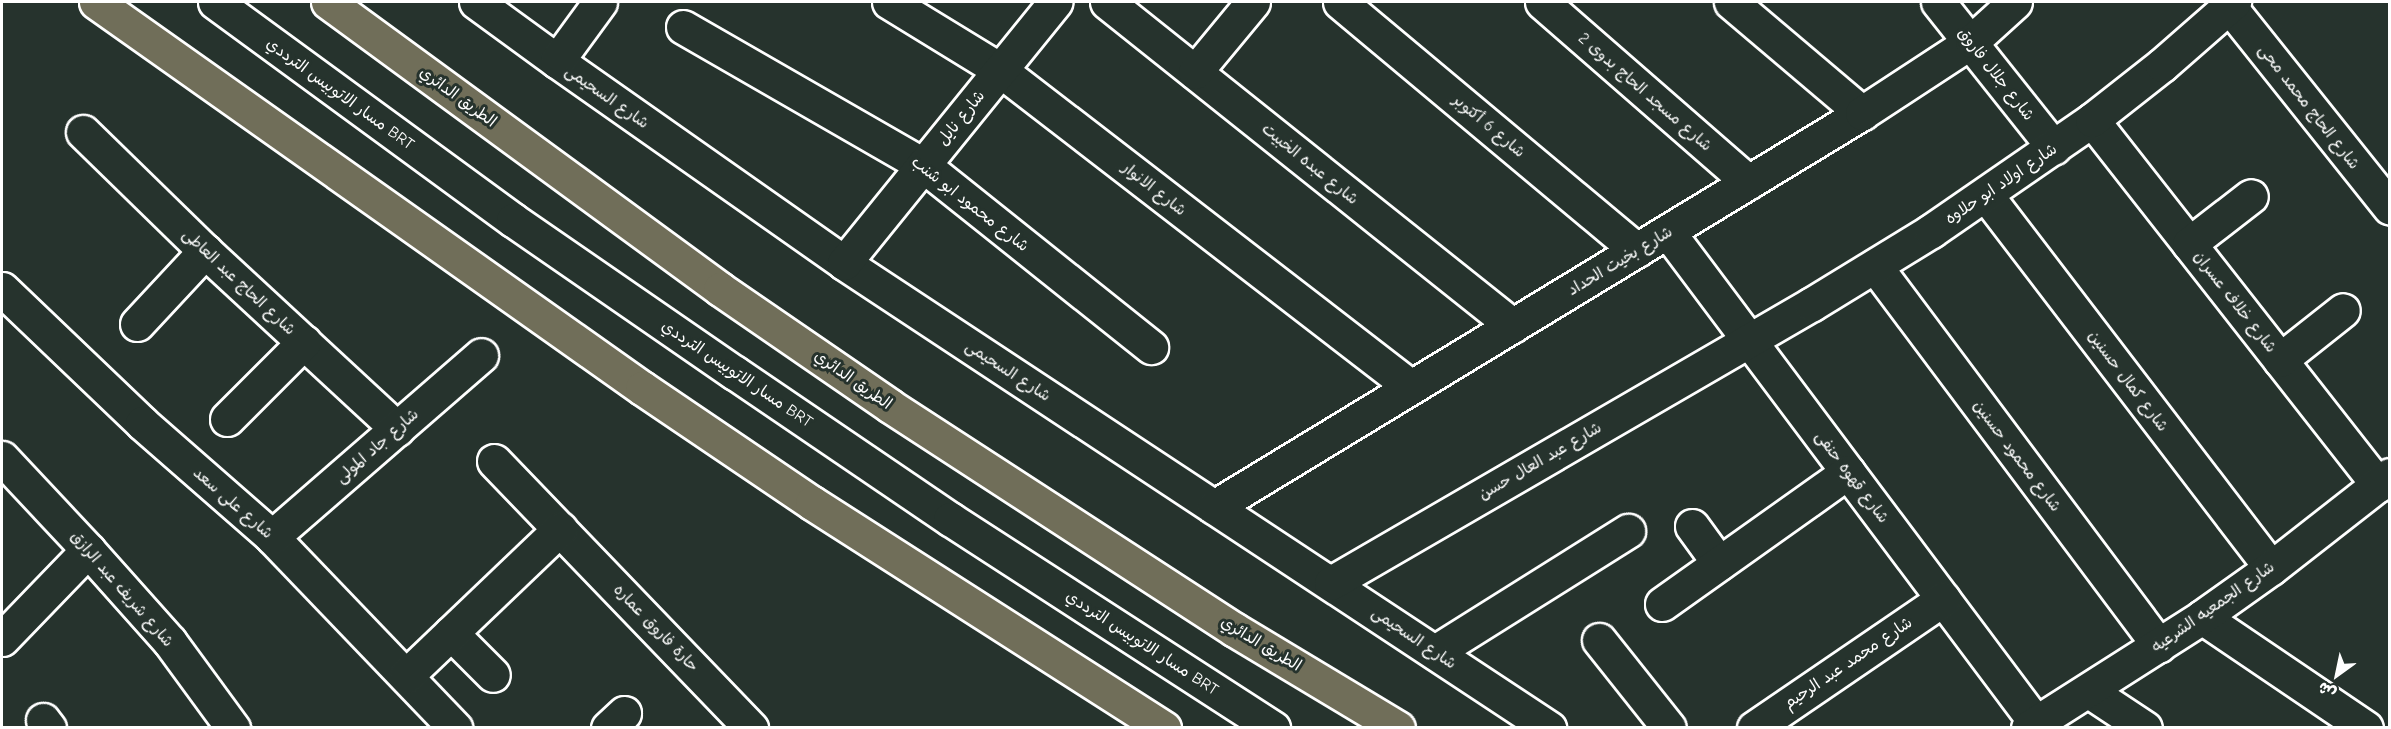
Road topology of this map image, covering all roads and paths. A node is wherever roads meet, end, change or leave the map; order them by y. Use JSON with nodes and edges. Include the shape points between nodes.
{"nodes":[{"id":1,"x":96,"y":2,"type":"edge"},
{"id":2,"x":215,"y":2,"type":"edge"},
{"id":3,"x":328,"y":2,"type":"edge"},
{"id":4,"x":476,"y":2,"type":"edge"},
{"id":5,"x":600,"y":2,"type":"edge"},
{"id":6,"x":889,"y":2,"type":"edge"},
{"id":7,"x":1055,"y":2,"type":"edge"},
{"id":8,"x":1107,"y":2,"type":"edge"},
{"id":9,"x":1254,"y":2,"type":"edge"},
{"id":10,"x":1340,"y":2,"type":"edge"},
{"id":11,"x":1542,"y":2,"type":"edge"},
{"id":12,"x":1731,"y":2,"type":"edge"},
{"id":13,"x":1938,"y":2,"type":"edge"},
{"id":14,"x":2015,"y":2,"type":"edge"},
{"id":15,"x":2232,"y":4,"type":"edge"},
{"id":16,"x":683,"y":27,"type":"dead end"},
{"id":17,"x":1972,"y":41,"type":"junction"},
{"id":18,"x":557,"y":61,"type":"junction"},
{"id":19,"x":1000,"y":70,"type":"junction"},
{"id":20,"x":1195,"y":72,"type":"junction"},
{"id":21,"x":1862,"y":113,"type":"junction"},
{"id":22,"x":2092,"y":120,"type":"junction"},
{"id":23,"x":84,"y":132,"type":"dead end"},
{"id":24,"x":2054,"y":148,"type":"junction"},
{"id":25,"x":923,"y":165,"type":"junction"},
{"id":26,"x":1749,"y":182,"type":"junction"},
{"id":27,"x":1986,"y":195,"type":"junction"},
{"id":28,"x":2251,"y":196,"type":"dead end"},
{"id":29,"x":2390,"y":208,"type":"edge"},
{"id":30,"x":1668,"y":232,"type":"junction"},
{"id":31,"x":2189,"y":244,"type":"junction"},
{"id":32,"x":1637,"y":250,"type":"junction"},
{"id":33,"x":205,"y":251,"type":"junction"},
{"id":34,"x":844,"y":262,"type":"junction"},
{"id":35,"x":1875,"y":266,"type":"junction"},
{"id":36,"x":2,"y":289,"type":"edge"},
{"id":37,"x":2343,"y":310,"type":"dead end"},
{"id":38,"x":137,"y":324,"type":"dead end"},
{"id":39,"x":1513,"y":326,"type":"junction"},
{"id":40,"x":1749,"y":340,"type":"junction"},
{"id":41,"x":304,"y":342,"type":"junction"},
{"id":42,"x":1151,"y":347,"type":"dead end"},
{"id":43,"x":481,"y":355,"type":"dead end"},
{"id":44,"x":2280,"y":360,"type":"junction"},
{"id":45,"x":1411,"y":387,"type":"junction"},
{"id":46,"x":227,"y":419,"type":"dead end"},
{"id":47,"x":397,"y":429,"type":"junction"},
{"id":48,"x":2,"y":458,"type":"edge"},
{"id":49,"x":494,"y":461,"type":"dead end"},
{"id":50,"x":1848,"y":472,"type":"junction"},
{"id":51,"x":2384,"y":480,"type":"edge"},
{"id":52,"x":1214,"y":507,"type":"junction"},
{"id":53,"x":1692,"y":526,"type":"dead end"},
{"id":54,"x":560,"y":529,"type":"junction"},
{"id":55,"x":1628,"y":531,"type":"dead end"},
{"id":56,"x":272,"y":537,"type":"junction"},
{"id":57,"x":88,"y":549,"type":"junction"},
{"id":58,"x":1719,"y":563,"type":"junction"},
{"id":59,"x":2271,"y":568,"type":"junction"},
{"id":60,"x":1330,"y":583,"type":"junction"},
{"id":61,"x":1943,"y":599,"type":"junction"},
{"id":62,"x":1662,"y":604,"type":"dead end"},
{"id":63,"x":2202,"y":617,"type":"junction"},
{"id":64,"x":451,"y":633,"type":"junction"},
{"id":65,"x":2,"y":639,"type":"edge"},
{"id":66,"x":1599,"y":640,"type":"dead end"},
{"id":67,"x":2159,"y":645,"type":"junction"},
{"id":68,"x":1435,"y":652,"type":"junction"},
{"id":69,"x":493,"y":675,"type":"dead end"},
{"id":70,"x":406,"y":676,"type":"junction"},
{"id":71,"x":2089,"y":691,"type":"junction"},
{"id":72,"x":2032,"y":725,"type":"edge"},
{"id":73,"x":233,"y":728,"type":"edge"},
{"id":74,"x":455,"y":728,"type":"edge"},
{"id":75,"x":751,"y":728,"type":"edge"},
{"id":76,"x":1164,"y":728,"type":"edge"},
{"id":77,"x":1273,"y":728,"type":"edge"},
{"id":78,"x":1398,"y":728,"type":"edge"},
{"id":79,"x":1549,"y":728,"type":"edge"},
{"id":80,"x":1669,"y":728,"type":"edge"},
{"id":81,"x":1754,"y":728,"type":"edge"},
{"id":82,"x":2145,"y":728,"type":"edge"},
{"id":83,"x":2366,"y":728,"type":"edge"}],
"edges":[{"from":1,"to":76,"type":"highway","via":[[642,388],[879,547]]},
{"from":2,"to":77,"type":"street","name":"مسار الاتوبيس الترددي BRT","via":[[513,220],[735,373],[950,519]]},
{"from":3,"to":78,"type":"highway","name":"الطريق الدائري","via":[[720,289],[890,406],[1197,605]]},
{"from":4,"to":18,"type":"street","name":"شارع السحيمى"},
{"from":5,"to":18,"type":"street"},
{"from":6,"to":19,"type":"street","name":"شارع الانوار"},
{"from":7,"to":19,"type":"street","name":"شارع نايل"},
{"from":8,"to":20,"type":"street","name":"شارع عبده الخبيت"},
{"from":9,"to":20,"type":"street"},
{"from":10,"to":32,"type":"street","name":"شارع 6 أكتوبر"},
{"from":11,"to":26,"type":"street","name":"شارع مسجد الحاج بدوى 2"},
{"from":12,"to":21,"type":"street"},
{"from":13,"to":17,"type":"street","name":"شارع جلال فاروق"},
{"from":14,"to":17,"type":"street","name":"شارع بخيت الحداد"},
{"from":15,"to":22,"type":"street","name":"شارع اولاد ابو حلاوه"},
{"from":15,"to":29,"type":"street","name":"شارع الحاج محمد محى"},
{"from":16,"to":25,"type":"street","name":"شارع محمود ابو شنب"},
{"from":17,"to":21,"type":"street","name":"شارع بخيت الحداد"},
{"from":17,"to":24,"type":"street","name":"شارع جلال فاروق"},
{"from":18,"to":34,"type":"street","name":"شارع السحيمى"},
{"from":19,"to":25,"type":"street","name":"شارع نايل"},
{"from":19,"to":45,"type":"street","name":"شارع الانوار"},
{"from":20,"to":39,"type":"street","name":"شارع عبده الخبيت"},
{"from":21,"to":26,"type":"street","name":"شارع بخيت الحداد"},
{"from":22,"to":24,"type":"street","name":"شارع اولاد ابو حلاوه"},
{"from":22,"to":31,"type":"street","name":"شارع خلاف عسران"},
{"from":23,"to":33,"type":"street","name":"شارع الحاج عبد العاطى"},
{"from":24,"to":27,"type":"street","name":"شارع اولاد ابو حلاوه"},
{"from":25,"to":34,"type":"street","name":"شارع نايل"},
{"from":25,"to":42,"type":"street","name":"شارع محمود ابو شنب"},
{"from":26,"to":30,"type":"street","name":"شارع بخيت الحداد"},
{"from":27,"to":35,"type":"street","name":"شارع اولاد ابو حلاوه"},
{"from":27,"to":59,"type":"street","name":"شارع كمال حسنين"},
{"from":28,"to":31,"type":"street"},
{"from":30,"to":32,"type":"street","name":"شارع بخيت الحداد"},
{"from":30,"to":40,"type":"street","name":"شارع قهوه حنفى"},
{"from":31,"to":44,"type":"street","name":"شارع خلاف عسران"},
{"from":32,"to":39,"type":"street","name":"شارع بخيت الحداد"},
{"from":33,"to":38,"type":"street"},
{"from":33,"to":41,"type":"street","name":"شارع الحاج عبد العاطى"},
{"from":34,"to":52,"type":"street","name":"شارع السحيمى"},
{"from":35,"to":40,"type":"street","name":"شارع اولاد ابو حلاوه"},
{"from":35,"to":67,"type":"street","name":"شارع محمود حسنين"},
{"from":36,"to":56,"type":"street","name":"شارع على سعد","via":[[142,423]]},
{"from":37,"to":44,"type":"street"},
{"from":39,"to":45,"type":"street","name":"شارع بخيت الحداد"},
{"from":40,"to":50,"type":"street","name":"شارع قهوه حنفى"},
{"from":40,"to":60,"type":"street","name":"شارع عبد العال حسن"},
{"from":41,"to":46,"type":"street"},
{"from":41,"to":47,"type":"street","name":"شارع الحاج عبد العاطى"},
{"from":43,"to":47,"type":"street","name":"شارع جاد المولى"},
{"from":44,"to":51,"type":"street","name":"شارع خلاف عسران"},
{"from":45,"to":52,"type":"street","name":"شارع بخيت الحداد"},
{"from":47,"to":56,"type":"street","name":"شارع جاد المولى"},
{"from":48,"to":57,"type":"street","name":"شارع شريف عبد الرازق"},
{"from":49,"to":54,"type":"street","name":"حارة فاروق عماره"},
{"from":50,"to":58,"type":"street"},
{"from":50,"to":61,"type":"street","name":"شارع قهوه حنفى"},
{"from":51,"to":59,"type":"street","name":"شارع الجمعيه الشرعيه"},
{"from":52,"to":60,"type":"street","name":"شارع السحيمى"},
{"from":53,"to":58,"type":"street"},
{"from":54,"to":64,"type":"street"},
{"from":54,"to":75,"type":"street","name":"حارة فاروق عماره"},
{"from":55,"to":68,"type":"street"},
{"from":56,"to":70,"type":"street","name":"شارع على سعد"},
{"from":57,"to":65,"type":"street"},
{"from":57,"to":73,"type":"street","name":"شارع شريف عبد الرازق","via":[[170,642]]},
{"from":58,"to":62,"type":"street"},
{"from":59,"to":63,"type":"street","name":"شارع الجمعيه الشرعيه"},
{"from":60,"to":68,"type":"street","name":"شارع السحيمى"},
{"from":61,"to":72,"type":"street","name":"شارع قهوه حنفى"},
{"from":61,"to":81,"type":"street","name":"شارع محمد عبد الرحيم"},
{"from":63,"to":67,"type":"street","name":"شارع الجمعيه الشرعيه"},
{"from":63,"to":83,"type":"street"},
{"from":64,"to":69,"type":"street"},
{"from":64,"to":70,"type":"street"},
{"from":66,"to":80,"type":"street"},
{"from":67,"to":71,"type":"street","name":"شارع الجمعيه الشرعيه"},
{"from":68,"to":79,"type":"street","name":"شارع السحيمى"},
{"from":70,"to":74,"type":"street","name":"شارع على سعد"},
{"from":71,"to":72,"type":"street","name":"شارع الجمعيه الشرعيه"},
{"from":71,"to":82,"type":"street"}]}
